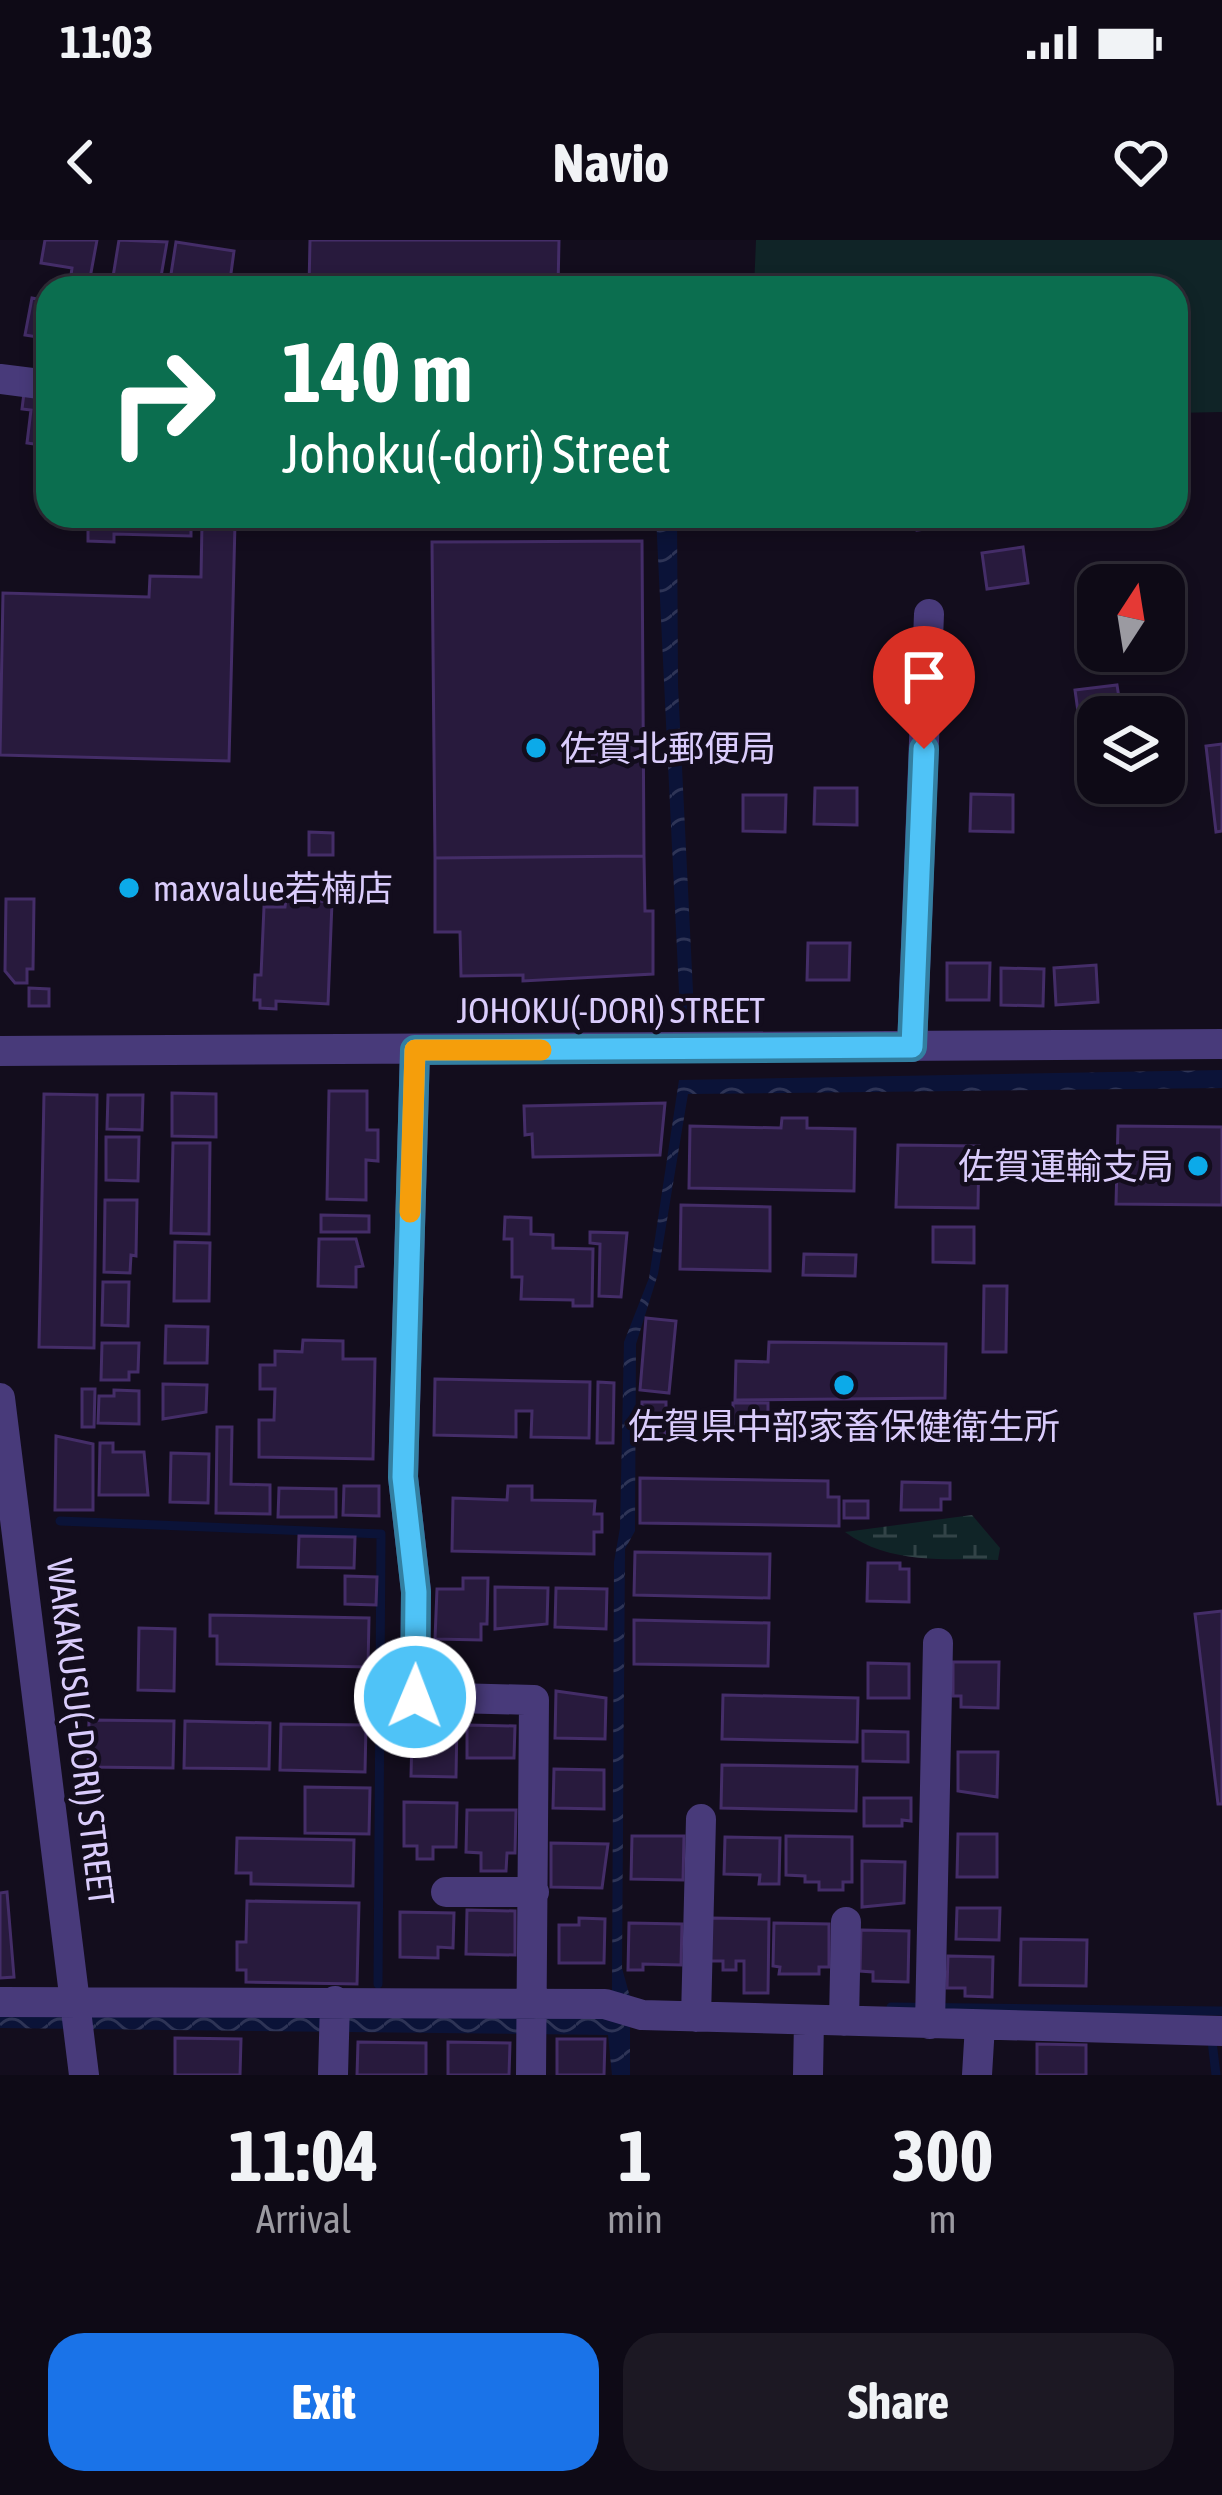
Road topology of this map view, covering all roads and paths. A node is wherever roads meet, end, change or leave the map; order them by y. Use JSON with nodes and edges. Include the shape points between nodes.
{"nodes":[{"id":1,"x":0,"y":379,"type":"edge"},
{"id":2,"x":36,"y":384,"type":"edge"},
{"id":3,"x":929,"y":614,"type":"dead end"},
{"id":4,"x":1222,"y":1044,"type":"edge"},
{"id":5,"x":912,"y":1047,"type":"junction"},
{"id":6,"x":415,"y":1050,"type":"junction"},
{"id":7,"x":0,"y":1051,"type":"edge"},
{"id":8,"x":0,"y":1398,"type":"edge"},
{"id":9,"x":938,"y":1642,"type":"dead end"},
{"id":10,"x":701,"y":1819,"type":"dead end"},
{"id":11,"x":446,"y":1892,"type":"dead end"},
{"id":12,"x":534,"y":1892,"type":"junction"},
{"id":13,"x":846,"y":1922,"type":"dead end"},
{"id":14,"x":75,"y":2000,"type":"junction"},
{"id":15,"x":335,"y":2001,"type":"junction"},
{"id":16,"x":0,"y":2002,"type":"edge"},
{"id":17,"x":534,"y":2002,"type":"junction"},
{"id":18,"x":696,"y":2004,"type":"junction"},
{"id":19,"x":844,"y":2009,"type":"junction"},
{"id":20,"x":930,"y":2010,"type":"junction"},
{"id":21,"x":809,"y":2020,"type":"junction"},
{"id":22,"x":980,"y":2025,"type":"junction"},
{"id":23,"x":1222,"y":2031,"type":"edge"},
{"id":24,"x":84,"y":2075,"type":"edge"},
{"id":25,"x":333,"y":2075,"type":"edge"},
{"id":26,"x":531,"y":2075,"type":"edge"},
{"id":27,"x":808,"y":2075,"type":"edge"},
{"id":28,"x":977,"y":2075,"type":"edge"}],
"edges":[{"from":1,"to":2,"type":"street"},
{"from":3,"to":5,"type":"street"},
{"from":4,"to":5,"type":"street","name":"JOHOKU(-DORI) STREET"},
{"from":5,"to":6,"type":"street","name":"JOHOKU(-DORI) STREET"},
{"from":6,"to":7,"type":"street","name":"JOHOKU(-DORI) STREET"},
{"from":6,"to":12,"type":"street","via":[[403,1477],[416,1592],[415,1697],[533,1700]]},
{"from":8,"to":14,"type":"street","name":"WAKAKUSU(-DORI) STREET"},
{"from":9,"to":20,"type":"street"},
{"from":10,"to":18,"type":"street"},
{"from":11,"to":12,"type":"street"},
{"from":12,"to":17,"type":"street"},
{"from":13,"to":19,"type":"street"},
{"from":14,"to":15,"type":"street"},
{"from":14,"to":16,"type":"street"},
{"from":14,"to":24,"type":"street","name":"WAKAKUSU(-DORI) STREET"},
{"from":15,"to":17,"type":"street"},
{"from":15,"to":25,"type":"street"},
{"from":17,"to":18,"type":"street","via":[[605,2004],[642,2015]]},
{"from":17,"to":26,"type":"street"},
{"from":18,"to":21,"type":"street"},
{"from":19,"to":20,"type":"street"},
{"from":19,"to":21,"type":"street"},
{"from":20,"to":22,"type":"street"},
{"from":21,"to":27,"type":"street"},
{"from":22,"to":23,"type":"street"},
{"from":22,"to":28,"type":"street"}]}
